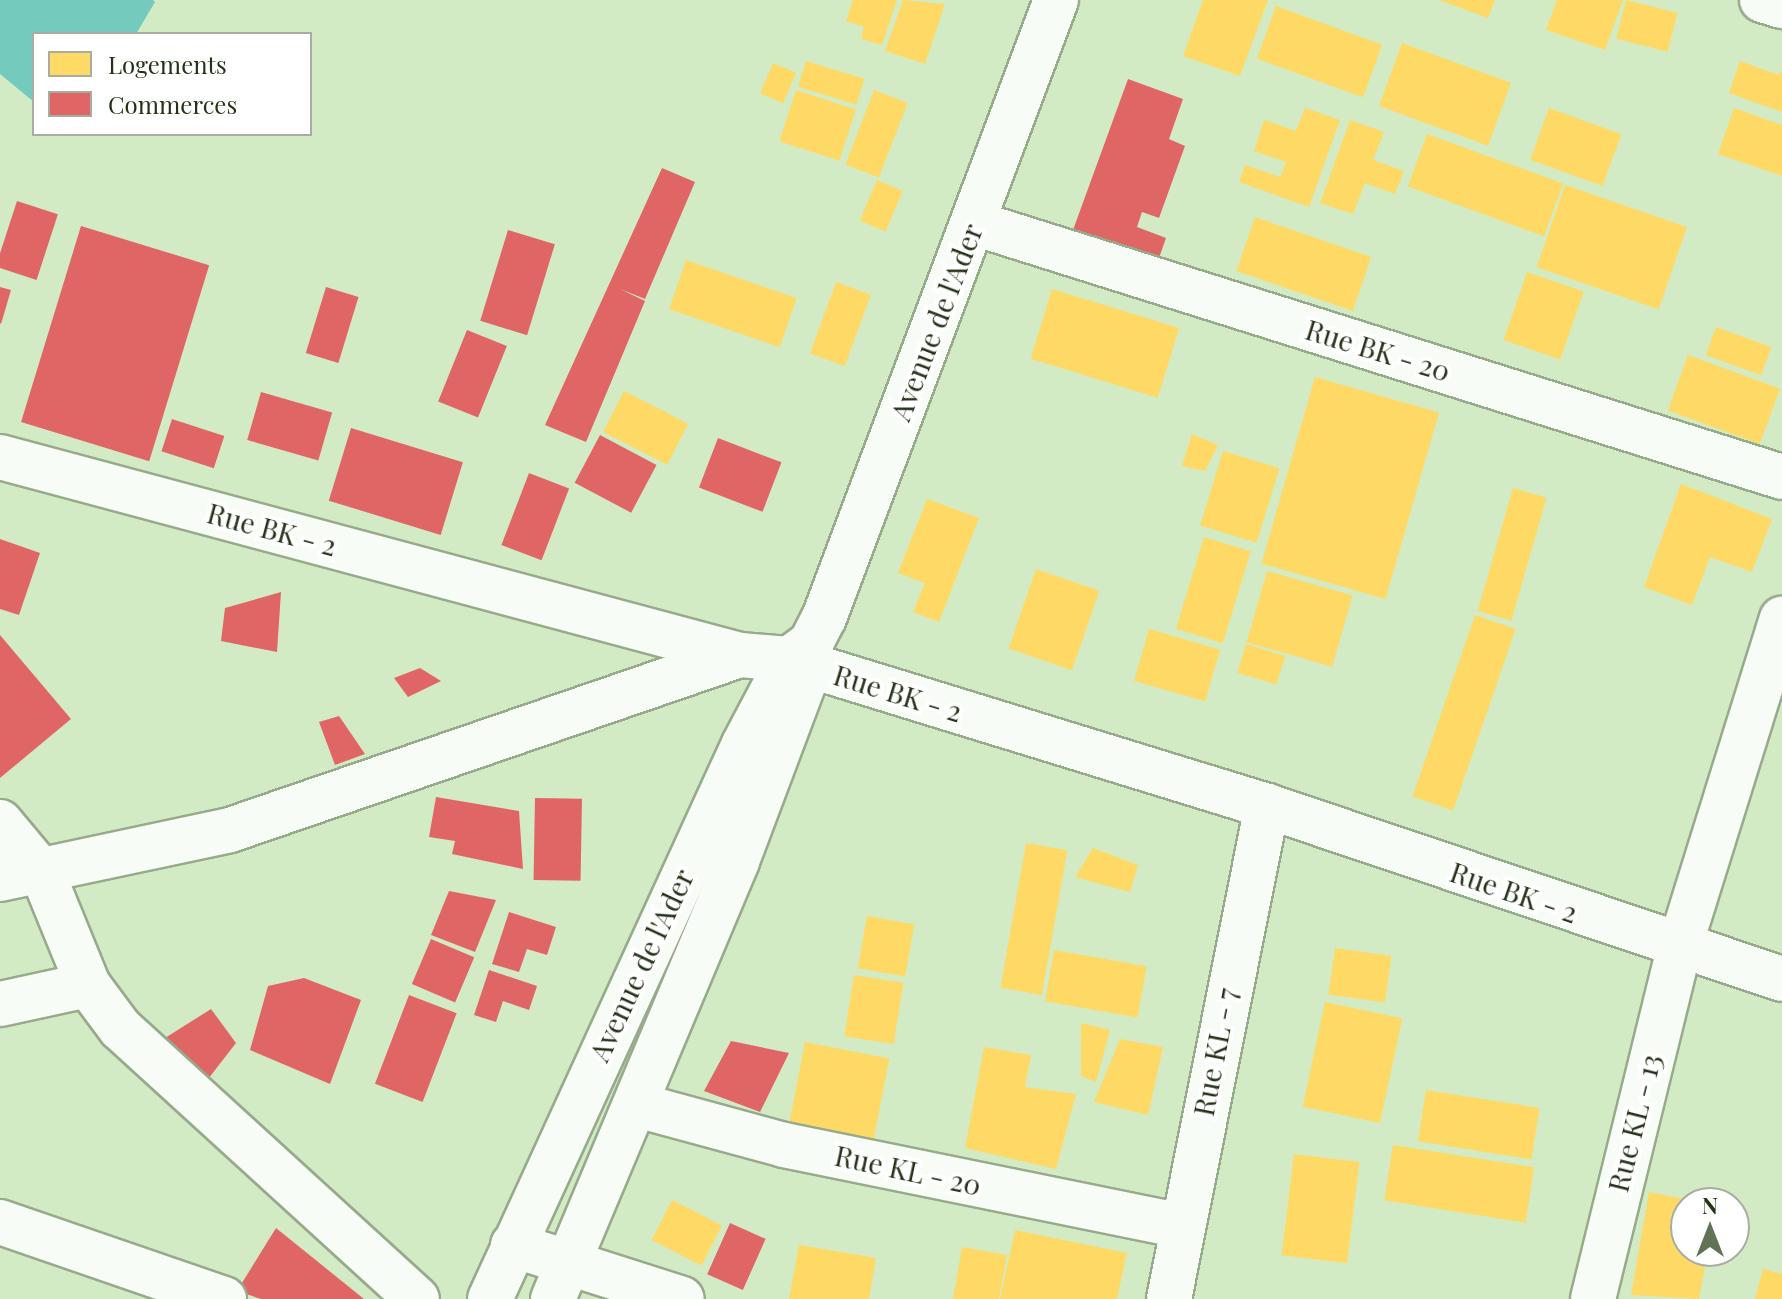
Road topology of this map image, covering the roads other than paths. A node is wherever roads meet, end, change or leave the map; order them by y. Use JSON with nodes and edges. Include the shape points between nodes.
{"nodes":[{"id":1,"x":1056,"y":0,"type":"edge"},
{"id":2,"x":1762,"y":0,"type":"edge"},
{"id":3,"x":1782,"y":6,"type":"edge"},
{"id":4,"x":974,"y":223,"type":"junction"},
{"id":5,"x":0,"y":457,"type":"edge"},
{"id":6,"x":1782,"y":477,"type":"edge"},
{"id":7,"x":1782,"y":619,"type":"edge"},
{"id":8,"x":740,"y":655,"type":"junction"},
{"id":9,"x":804,"y":656,"type":"junction"},
{"id":10,"x":1267,"y":806,"type":"junction"},
{"id":11,"x":0,"y":822,"type":"edge"},
{"id":12,"x":21,"y":876,"type":"edge"},
{"id":13,"x":1679,"y":949,"type":"junction"},
{"id":14,"x":1782,"y":979,"type":"edge"},
{"id":15,"x":88,"y":985,"type":"junction"},
{"id":16,"x":0,"y":1004,"type":"edge"},
{"id":17,"x":637,"y":1105,"type":"junction"},
{"id":18,"x":0,"y":1222,"type":"edge"},
{"id":19,"x":1182,"y":1226,"type":"junction"},
{"id":20,"x":513,"y":1245,"type":"junction"},
{"id":21,"x":560,"y":1280,"type":"edge"},
{"id":22,"x":224,"y":1299,"type":"edge"},
{"id":23,"x":417,"y":1299,"type":"edge"},
{"id":24,"x":490,"y":1299,"type":"edge"},
{"id":25,"x":682,"y":1299,"type":"edge"},
{"id":26,"x":1169,"y":1299,"type":"edge"},
{"id":27,"x":1593,"y":1299,"type":"edge"}],
"edges":[{"from":1,"to":4,"type":"street","name":"Avenue de l'Ader"},
{"from":2,"to":3,"type":"street"},
{"from":4,"to":6,"type":"street","name":"Rue BK - 20"},
{"from":4,"to":9,"type":"street","name":"Avenue de l'Ader"},
{"from":5,"to":8,"type":"street","name":"Rue BK - 2"},
{"from":7,"to":13,"type":"street","name":"Rue KL - 13"},
{"from":8,"to":9,"type":"street","name":"Rue BK - 2"},
{"from":8,"to":12,"type":"street","via":[[230,830]]},
{"from":9,"to":10,"type":"street","name":"Rue BK - 2"},
{"from":9,"to":17,"type":"street","name":"Avenue de l'Ader"},
{"from":9,"to":20,"type":"street","name":"Avenue de l'Ader"},
{"from":10,"to":13,"type":"street","name":"Rue BK - 2"},
{"from":10,"to":19,"type":"street","name":"Rue KL - 7"},
{"from":11,"to":12,"type":"street"},
{"from":12,"to":15,"type":"street"},
{"from":13,"to":14,"type":"street","name":"Rue BK - 2"},
{"from":13,"to":27,"type":"street","name":"Rue KL - 13"},
{"from":15,"to":16,"type":"street"},
{"from":15,"to":23,"type":"street","via":[[151,1061]]},
{"from":17,"to":19,"type":"street","name":"Rue KL - 20","via":[[784,1145]]},
{"from":17,"to":21,"type":"street","name":"Avenue de l'Ader"},
{"from":18,"to":22,"type":"street"},
{"from":19,"to":26,"type":"street","name":"Rue KL - 7"},
{"from":20,"to":21,"type":"street"},
{"from":20,"to":24,"type":"street","name":"Avenue de l'Ader"},
{"from":21,"to":25,"type":"street"}]}
